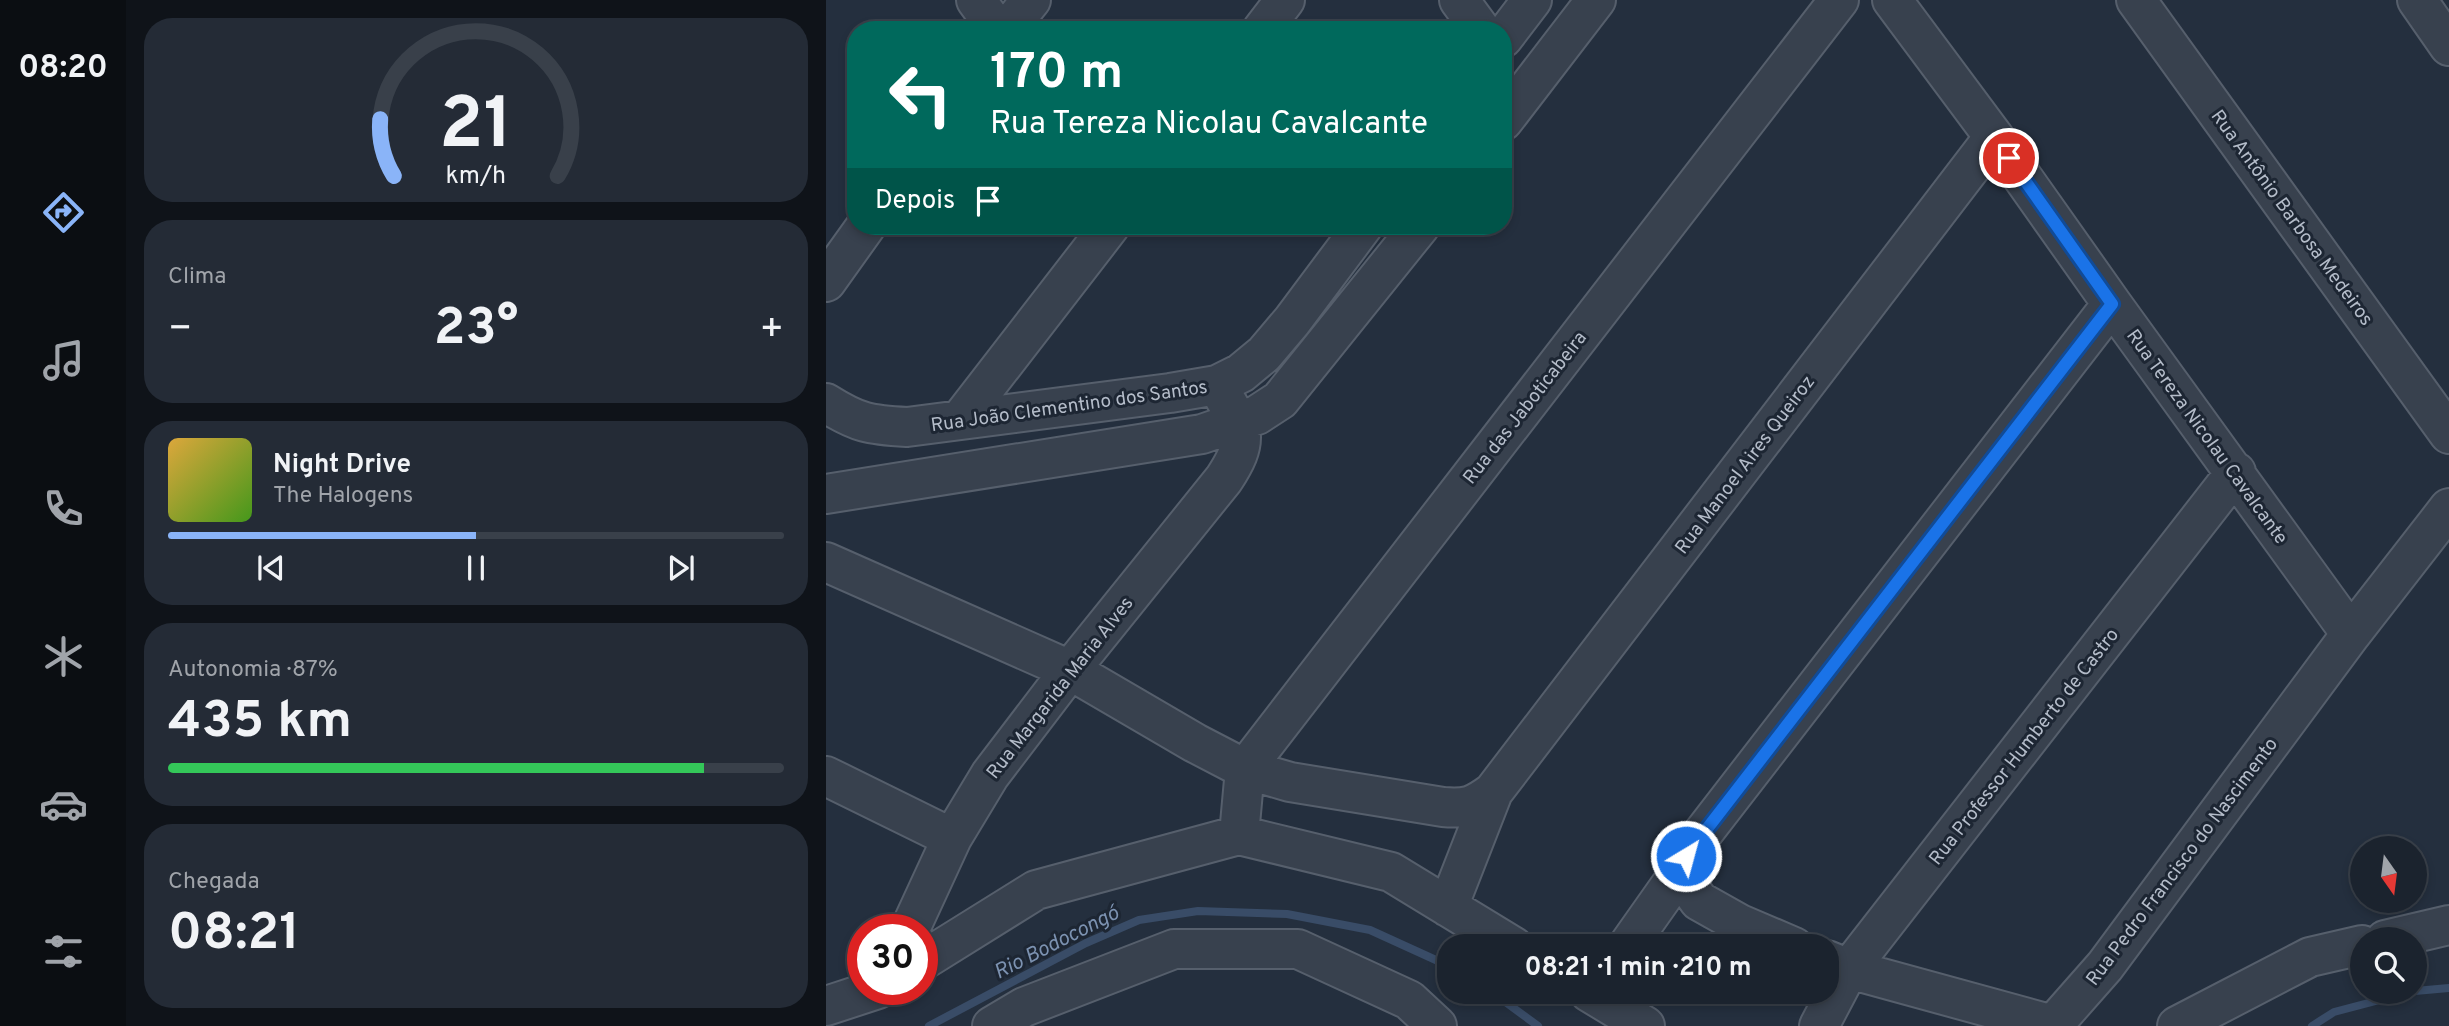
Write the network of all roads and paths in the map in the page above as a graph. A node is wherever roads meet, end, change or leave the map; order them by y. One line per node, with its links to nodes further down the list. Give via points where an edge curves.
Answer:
1 (975, 0): 11 (street)
2 (1031, 0): 12 (street)
3 (1285, 0): 13 (street)
4 (1459, 0): 14 (street)
5 (1532, 0): 15 (street)
6 (1596, 0): 17 (street)
7 (1839, 0): 36 (street, Rua das Jaboticabeira)
8 (1892, 0): 18 (street, Rua Tereza Nicolau Cavalcante)
9 (2136, 0): 29 (street, Rua Antônio Barbosa Medeiros)
10 (2417, 0): 16 (street)
11 (991, 21)
12 (1014, 21)
13 (1269, 21)
14 (1474, 21)
15 (1512, 26)
16 (2449, 46)
17 (1512, 109)
18 (1994, 137): 24 (street, Rua Tereza Nicolau Cavalcante); 38 (street, Rua Manoel Aires Queiroz)
19 (860, 235): 23 (street)
20 (1103, 235): 27 (street)
21 (1356, 235): 25 (street, Rua João Clementino dos Santos, via 1264,354)
22 (1413, 235): 28 (street, via 1280,400)
23 (826, 282)
24 (2112, 304): 30 (street, Rua Tereza Nicolau Cavalcante); 41 (street, via 1686,856)
25 (1217, 385): 27 (street, Rua João Clementino dos Santos); 28 (street)
26 (826, 403): 27 (street, Rua João Clementino dos Santos, via 873,425 906,427)
27 (960, 419)
28 (1238, 423): 31 (street, via 1131,447); 35 (street, Rua Margarida Maria Alves, via 1242,441 1224,480)
29 (2449, 434)
30 (2236, 472): 34 (street, Rua Tereza Nicolau Cavalcante); 51 (street, Rua Professor Humberto de Castro)
31 (826, 494)
32 (2449, 508): 34 (street, Rua Pedro Francisco do Nascimento)
33 (826, 562): 35 (street)
34 (2351, 634): 61 (street, Rua Pedro Francisco do Nascimento, via 2105,966)
35 (1070, 670): 36 (street); 40 (street, Rua Margarida Maria Alves, via 990,775)
36 (1245, 769): 38 (street, via 1290,782 1461,809); 39 (street)
37 (826, 776): 40 (street)
38 (1493, 792): 42 (street)
39 (1238, 835): 42 (street, via 1391,872); 50 (street, via 1036,890)
40 (952, 838): 43 (street, Rua Margarida Maria Alves)
41 (1690, 885): 47 (street); 48 (street, via 1740,924)
42 (1448, 907): 46 (street)
43 (916, 914)
44 (2449, 925): 45 (street)
45 (2427, 930)
46 (1493, 934)
47 (1641, 934)
48 (1763, 934)
49 (2350, 948): 62 (street, via 2310,957)
50 (938, 951)
51 (1839, 964)
52 (1839, 965): 61 (street, Rua Pedro Francisco do Nascimento)
53 (847, 999): 56 (street)
54 (1610, 1004): 59 (street)
55 (1826, 1004): 60 (street, Rua Professor Humberto de Castro)
56 (826, 1006)
57 (992, 1026): 58 (street, via 1024,1007 1174,949 1298,949 1409,1000)
58 (1437, 1026)
59 (1645, 1026)
60 (1819, 1026)
61 (2054, 1026)
62 (2177, 1026)

